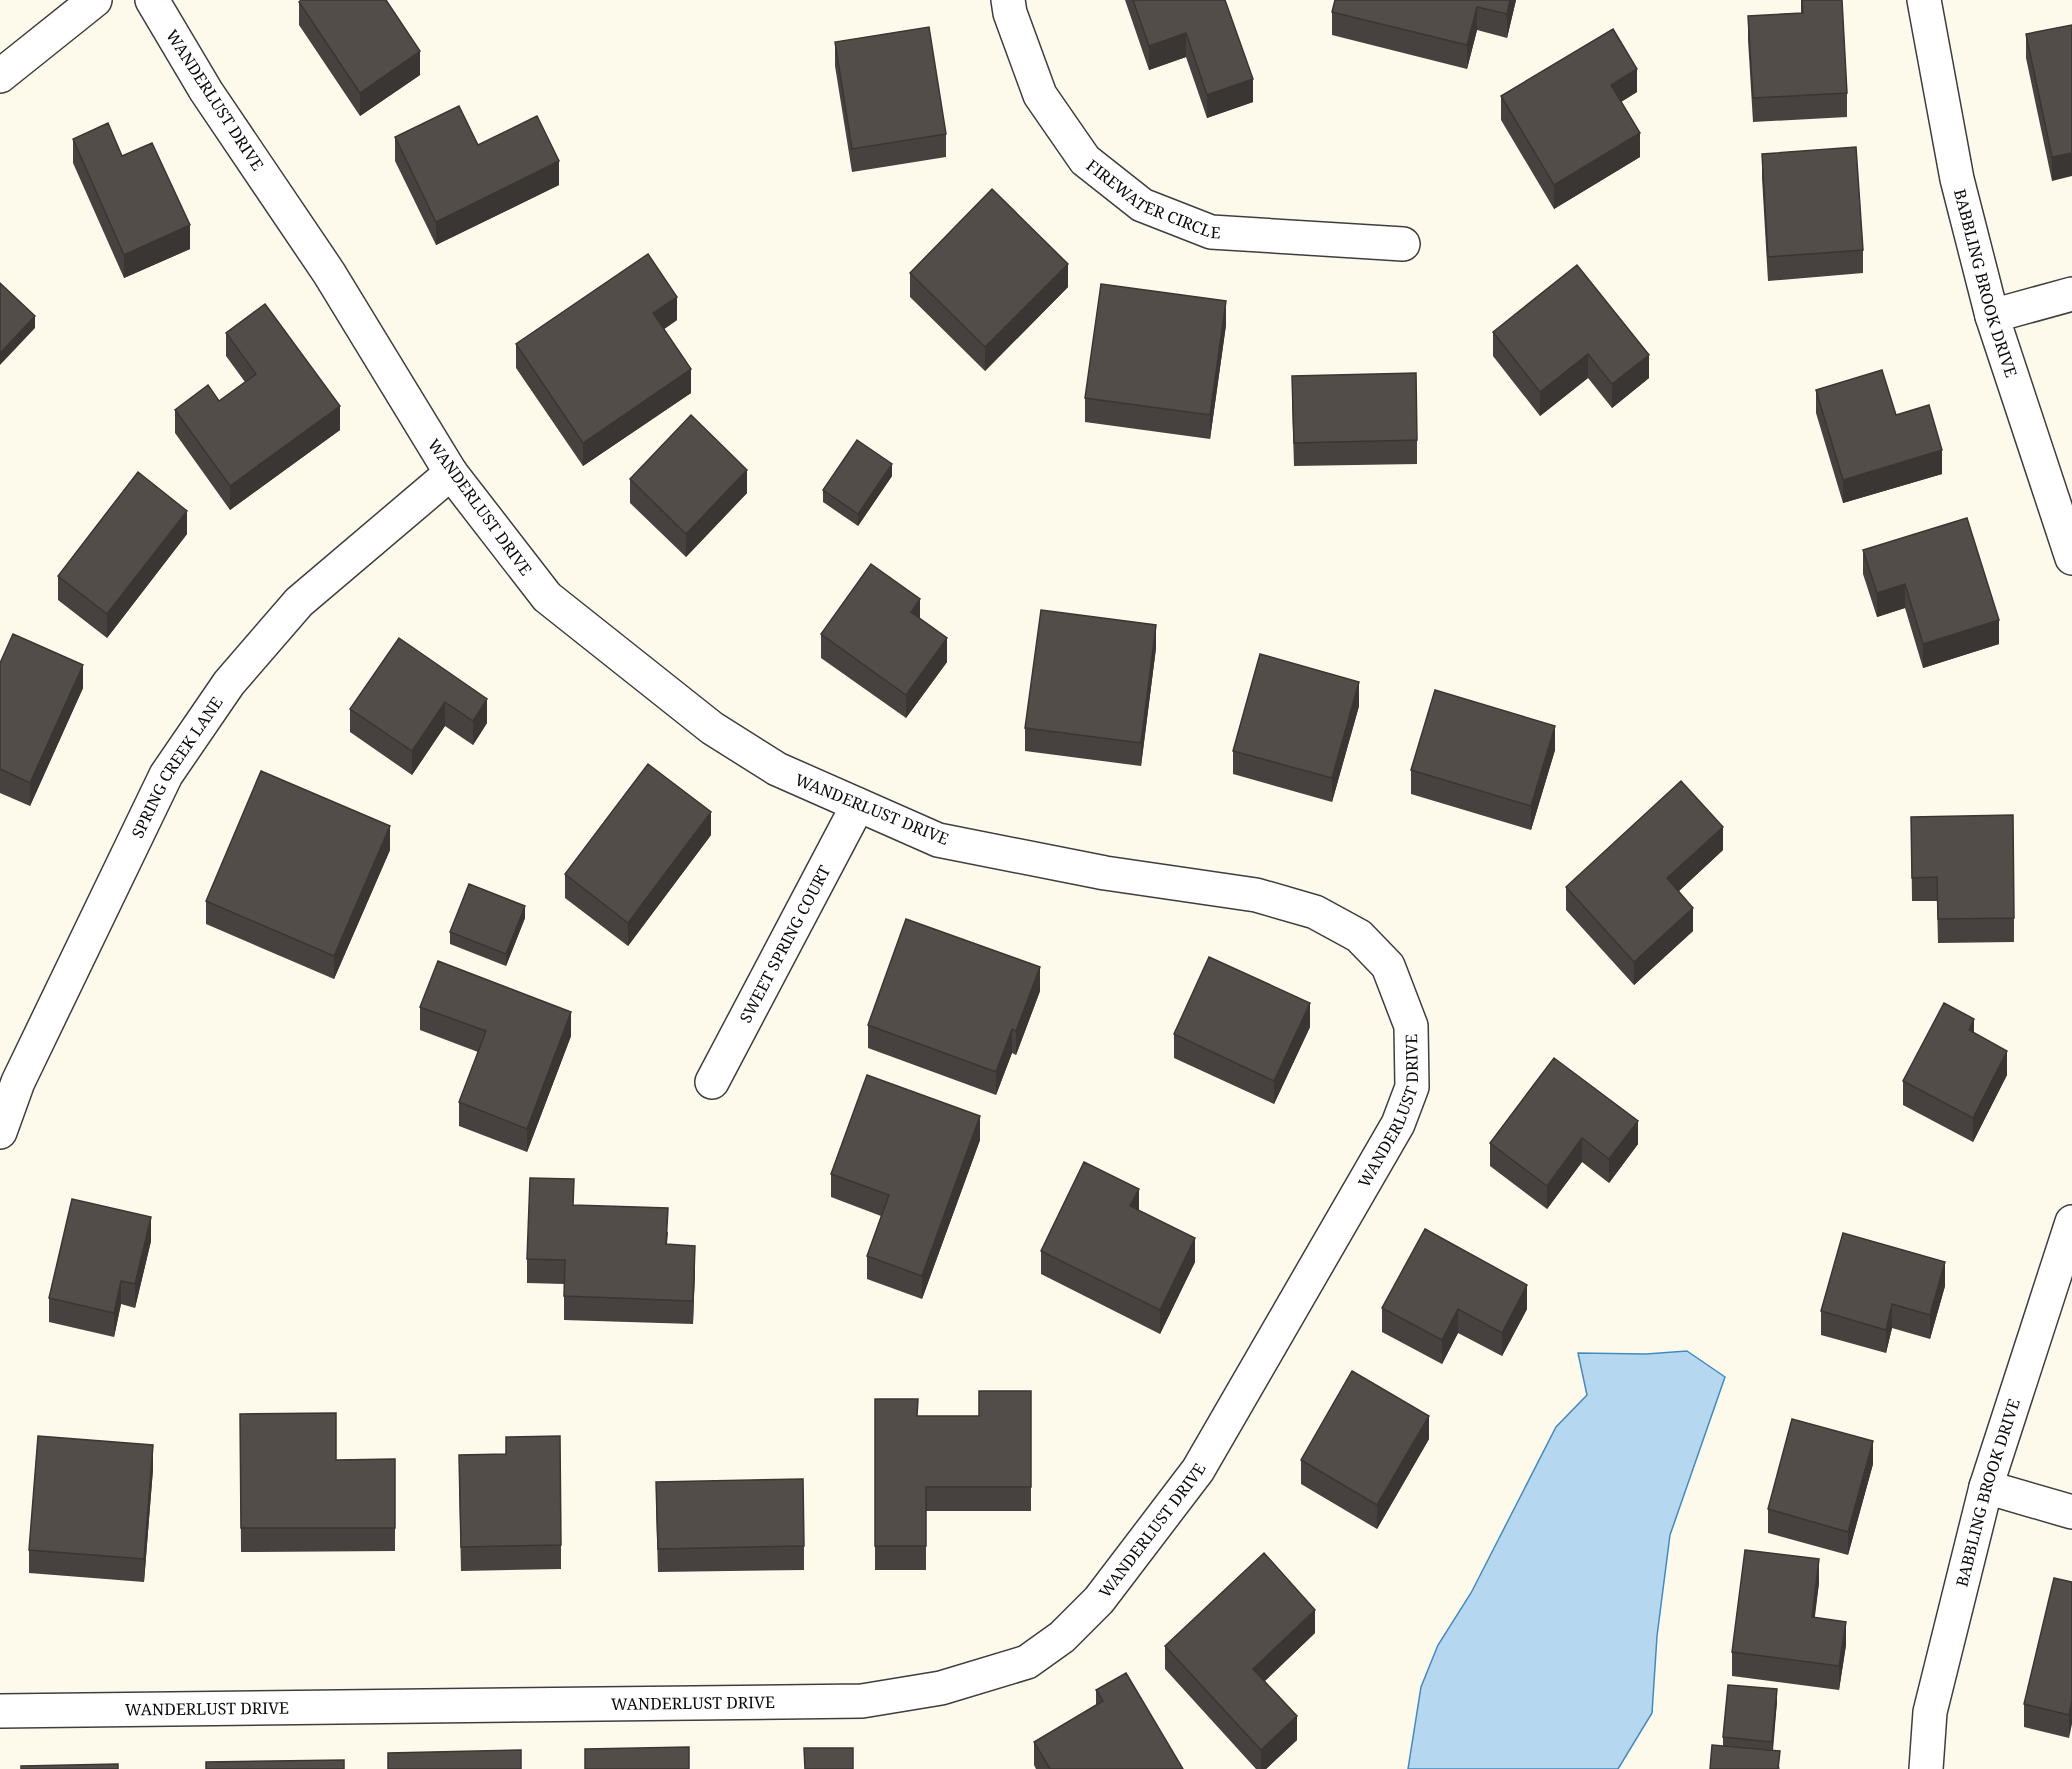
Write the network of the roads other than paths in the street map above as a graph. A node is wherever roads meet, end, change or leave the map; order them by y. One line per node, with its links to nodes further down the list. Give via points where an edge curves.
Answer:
1 (95, 0): 5 (street)
2 (152, 0): 9 (street, WANDERLUST DRIVE, via 206,92 329,273)
3 (1008, 0): 6 (street, FIREWATER CIRCLE, via 1040,95 1085,160 1142,205 1211,232)
4 (1924, 0): 8 (street, BABBLING BROOK DRIVE, via 1957,178)
5 (0, 76)
6 (1403, 244)
7 (2072, 294): 8 (street)
8 (1992, 316): 10 (street, BABBLING BROOK DRIVE)
9 (451, 473): 11 (street, WANDERLUST DRIVE, via 547,597 712,728 777,770); 13 (street, SPRING CREEK LANE, via 299,602 229,683 178,757 18,1083)
10 (2072, 558)
11 (858, 805): 12 (street, SWEET SPRING COURT); 17 (street, WANDERLUST DRIVE, via 938,840 1105,873 1256,895 1315,912 1359,936 1388,966 1411,1026 1412,1087 1398,1124 1198,1470 1099,1600 1062,1637 1027,1662 941,1688 862,1701)
12 (712, 1082)
13 (0, 1132)
14 (2072, 1221): 15 (street, BABBLING BROOK DRIVE)
15 (1986, 1487): 16 (street); 18 (street, BABBLING BROOK DRIVE, via 1930,1712)
16 (2072, 1512)
17 (0, 1711)
18 (1926, 1769)

